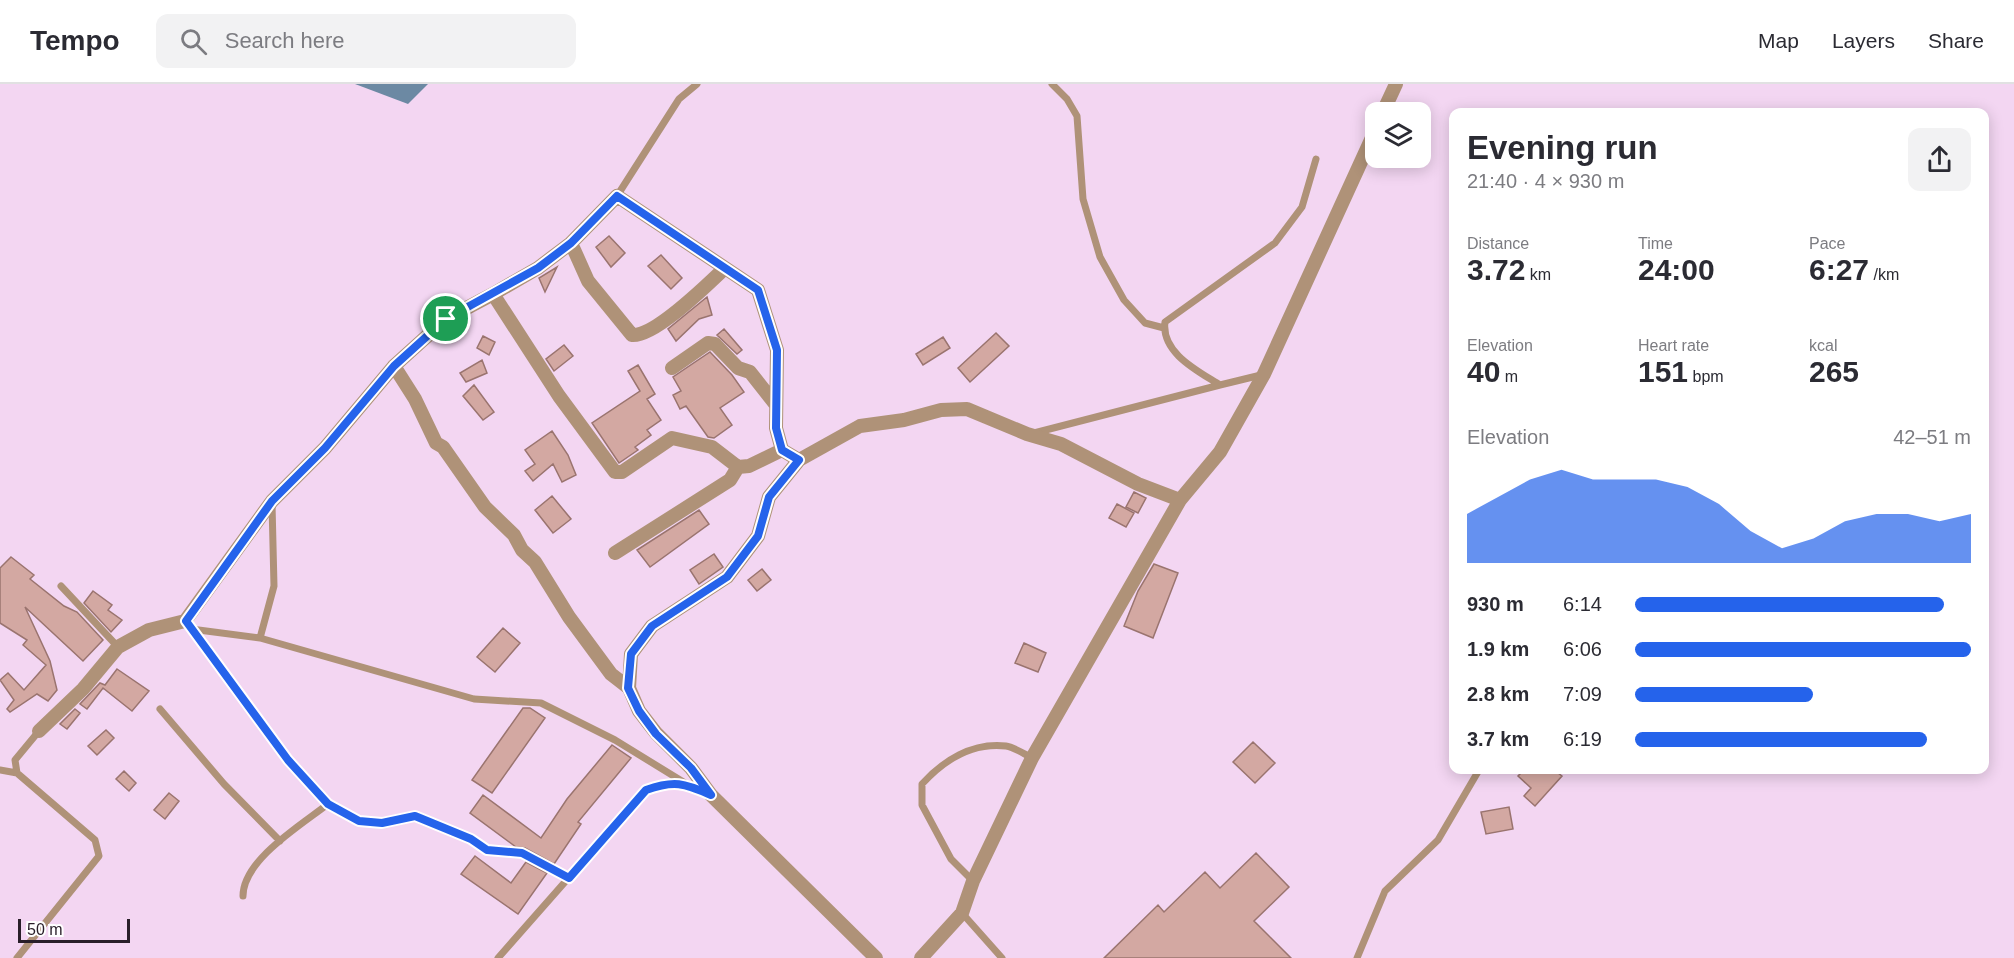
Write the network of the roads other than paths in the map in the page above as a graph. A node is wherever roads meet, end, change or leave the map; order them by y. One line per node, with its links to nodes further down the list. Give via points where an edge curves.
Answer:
1 (697, 84): 7 (lane, via 679,99)
2 (1052, 84): 11 (lane, via 1077,116 1083,200 1100,257 1124,300 1146,323)
3 (1396, 84): 4 (street)
4 (1388, 102)
5 (1365, 153): 14 (street)
6 (1316, 159): 11 (lane, via 1302,207 1275,243 1165,322)
7 (617, 196): 8 (street); 9 (street)
8 (571, 243): 9 (street, via 588,281 632,335 640,335 676,312); 10 (street)
9 (725, 267): 16 (street, via 758,290 777,350)
10 (493, 294): 12 (street, via 446,319); 20 (street, via 559,396 615,472 622,472 672,438 712,447)
11 (1164, 328): 15 (lane, via 1184,362)
12 (394, 366): 22 (street, via 325,448); 28 (street, via 436,443 443,447 485,507 514,534 611,674)
13 (672, 368): 16 (street, via 708,343 715,344 738,368 750,372)
14 (1264, 374): 15 (lane); 21 (street, via 1220,452)
15 (1220, 385): 17 (lane)
16 (776, 405): 18 (street, via 776,428)
17 (1027, 434): 19 (street, via 967,409 941,410 860,426); 21 (street, via 1061,444 1138,484)
18 (782, 450): 19 (street); 20 (street, via 749,466)
19 (799, 460): 28 (street, via 769,497 758,536 727,577 652,626 631,654)
20 (738, 467): 23 (street, via 730,480)
21 (1180, 500): 31 (street)
22 (272, 501): 25 (street); 26 (lane, via 274,586)
23 (615, 553)
24 (61, 586): 27 (lane)
25 (188, 625): 26 (lane); 27 (street, via 149,630); 37 (lane, via 288,760)
26 (260, 638): 35 (lane, via 474,699 541,703 615,740)
27 (118, 647): 30 (street, via 83,689)
28 (628, 688): 36 (street, via 656,734 691,768)
29 (160, 709): 38 (lane, via 224,784)
30 (39, 731): 33 (lane, via 15,760)
31 (1032, 758): 40 (street); 40 (lane, via 1007,746 971,748 938,766 922,784 922,805 951,858)
32 (0, 770): 33 (lane)
33 (17, 773): 43 (lane, via 95,840 99,856)
34 (1477, 774): 48 (lane, via 1438,840 1385,891)
35 (685, 783): 36 (lane); 39 (lane, via 646,790)
36 (711, 795): 45 (street)
37 (328, 804): 38 (lane); 39 (lane, via 359,821 382,823 415,816 471,839 487,850 522,853)
38 (280, 841): 41 (lane, via 262,856 243,889)
39 (569, 878): 44 (lane)
40 (973, 881): 42 (street)
41 (243, 896)
42 (962, 913): 46 (street); 47 (lane)
43 (17, 958)
44 (498, 958)
45 (876, 958)
46 (921, 958)
47 (1002, 958)
48 (1357, 958)

